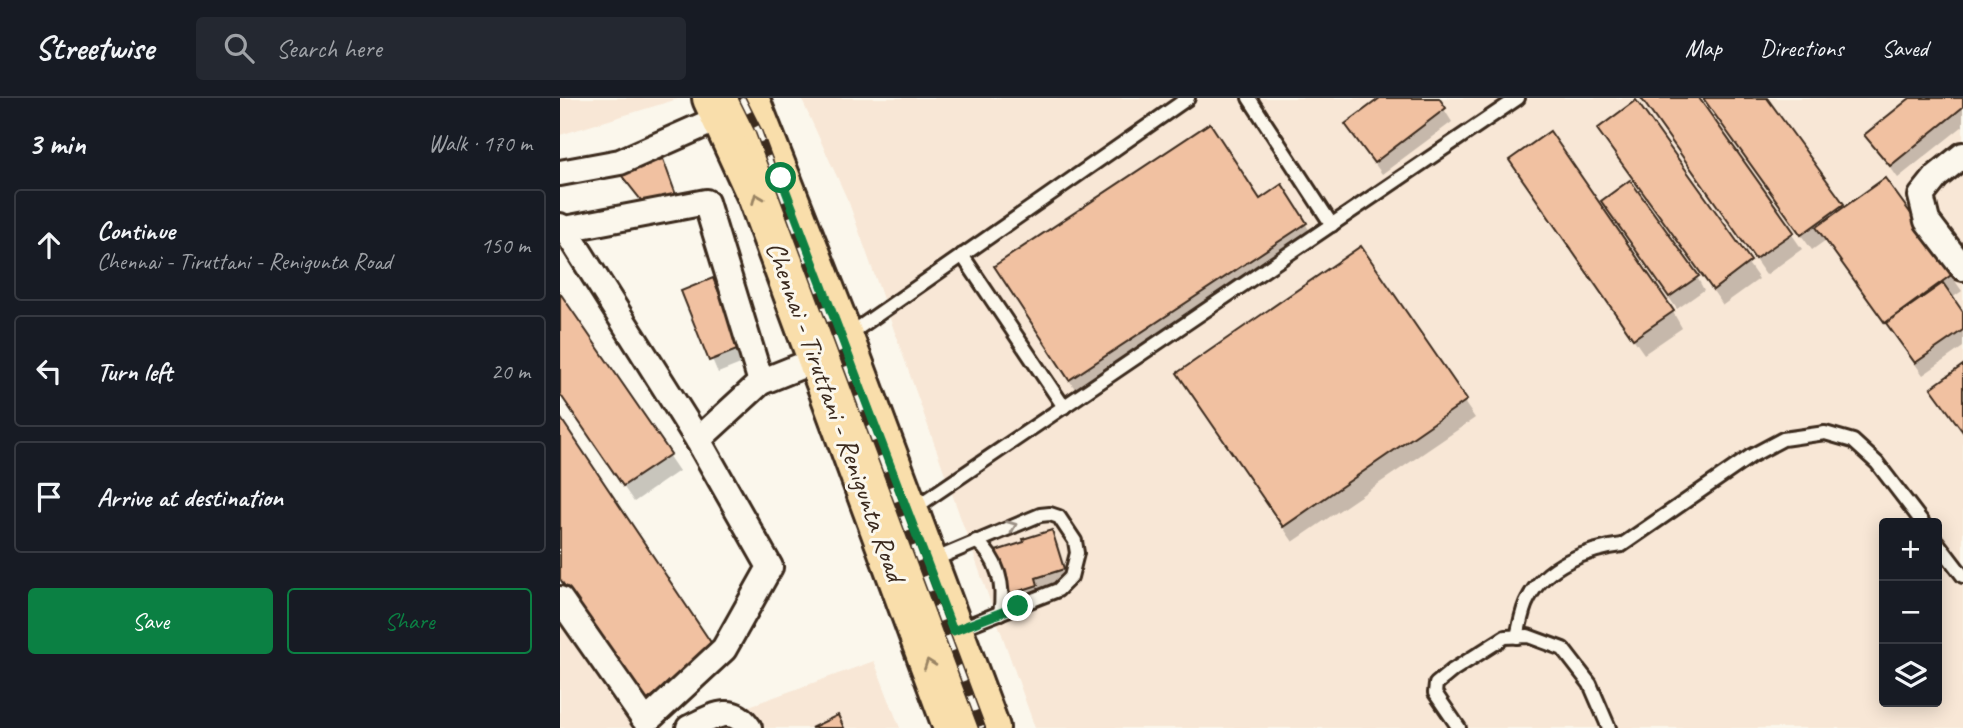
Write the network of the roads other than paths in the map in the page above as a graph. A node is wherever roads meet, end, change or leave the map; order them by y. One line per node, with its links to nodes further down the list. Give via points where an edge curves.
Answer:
1 (1188, 98): 9 (lane)
2 (1249, 98): 7 (lane)
3 (1518, 98): 7 (lane)
4 (734, 104): 6 (street, via 620,162); 11 (main road, Chennai - Tiruttani - Renigunta Road)
5 (1963, 155): 10 (street, via 1921,196 1927,221)
6 (560, 173)
7 (1332, 225): 13 (lane)
8 (563, 227): 12 (street, via 706,202); 14 (street)
9 (962, 255): 11 (lane); 13 (lane)
10 (1963, 268)
11 (831, 349): 12 (street); 15 (main road, Chennai - Tiruttani - Renigunta Road); 27 (main road, Chennai - Tiruttani - Renigunta Road, one-way to 11)
12 (761, 382): 14 (street)
13 (1064, 407): 15 (lane)
14 (698, 440): 21 (street, via 770,567 724,649 645,719)
15 (908, 513): 19 (main road, Chennai - Tiruttani - Renigunta Road)
16 (1919, 518): 24 (lane, via 1877,463 1853,441 1825,433 1783,439 1622,545 1599,548 1552,571 1528,599)
17 (976, 541): 19 (lane); 22 (lane, via 987,550 997,571 1004,593); 22 (lane, one-way to 22, via 1050,514 1059,517 1075,541 1071,577 1058,590)
18 (1942, 549): 20 (lane)
19 (927, 563): 23 (main road, Chennai - Tiruttani - Renigunta Road)
20 (1963, 576)
21 (560, 599)
22 (1000, 613): 23 (lane)
23 (953, 631): 28 (main road, Chennai - Tiruttani - Renigunta Road)
24 (1517, 637): 29 (lane, via 1504,637 1436,684 1435,693); 30 (lane, via 1528,636 1563,649 1590,684)
25 (689, 728): 26 (street, via 732,713)
26 (749, 728)
27 (953, 728)
28 (990, 728)
29 (1460, 728)
30 (1609, 728)

